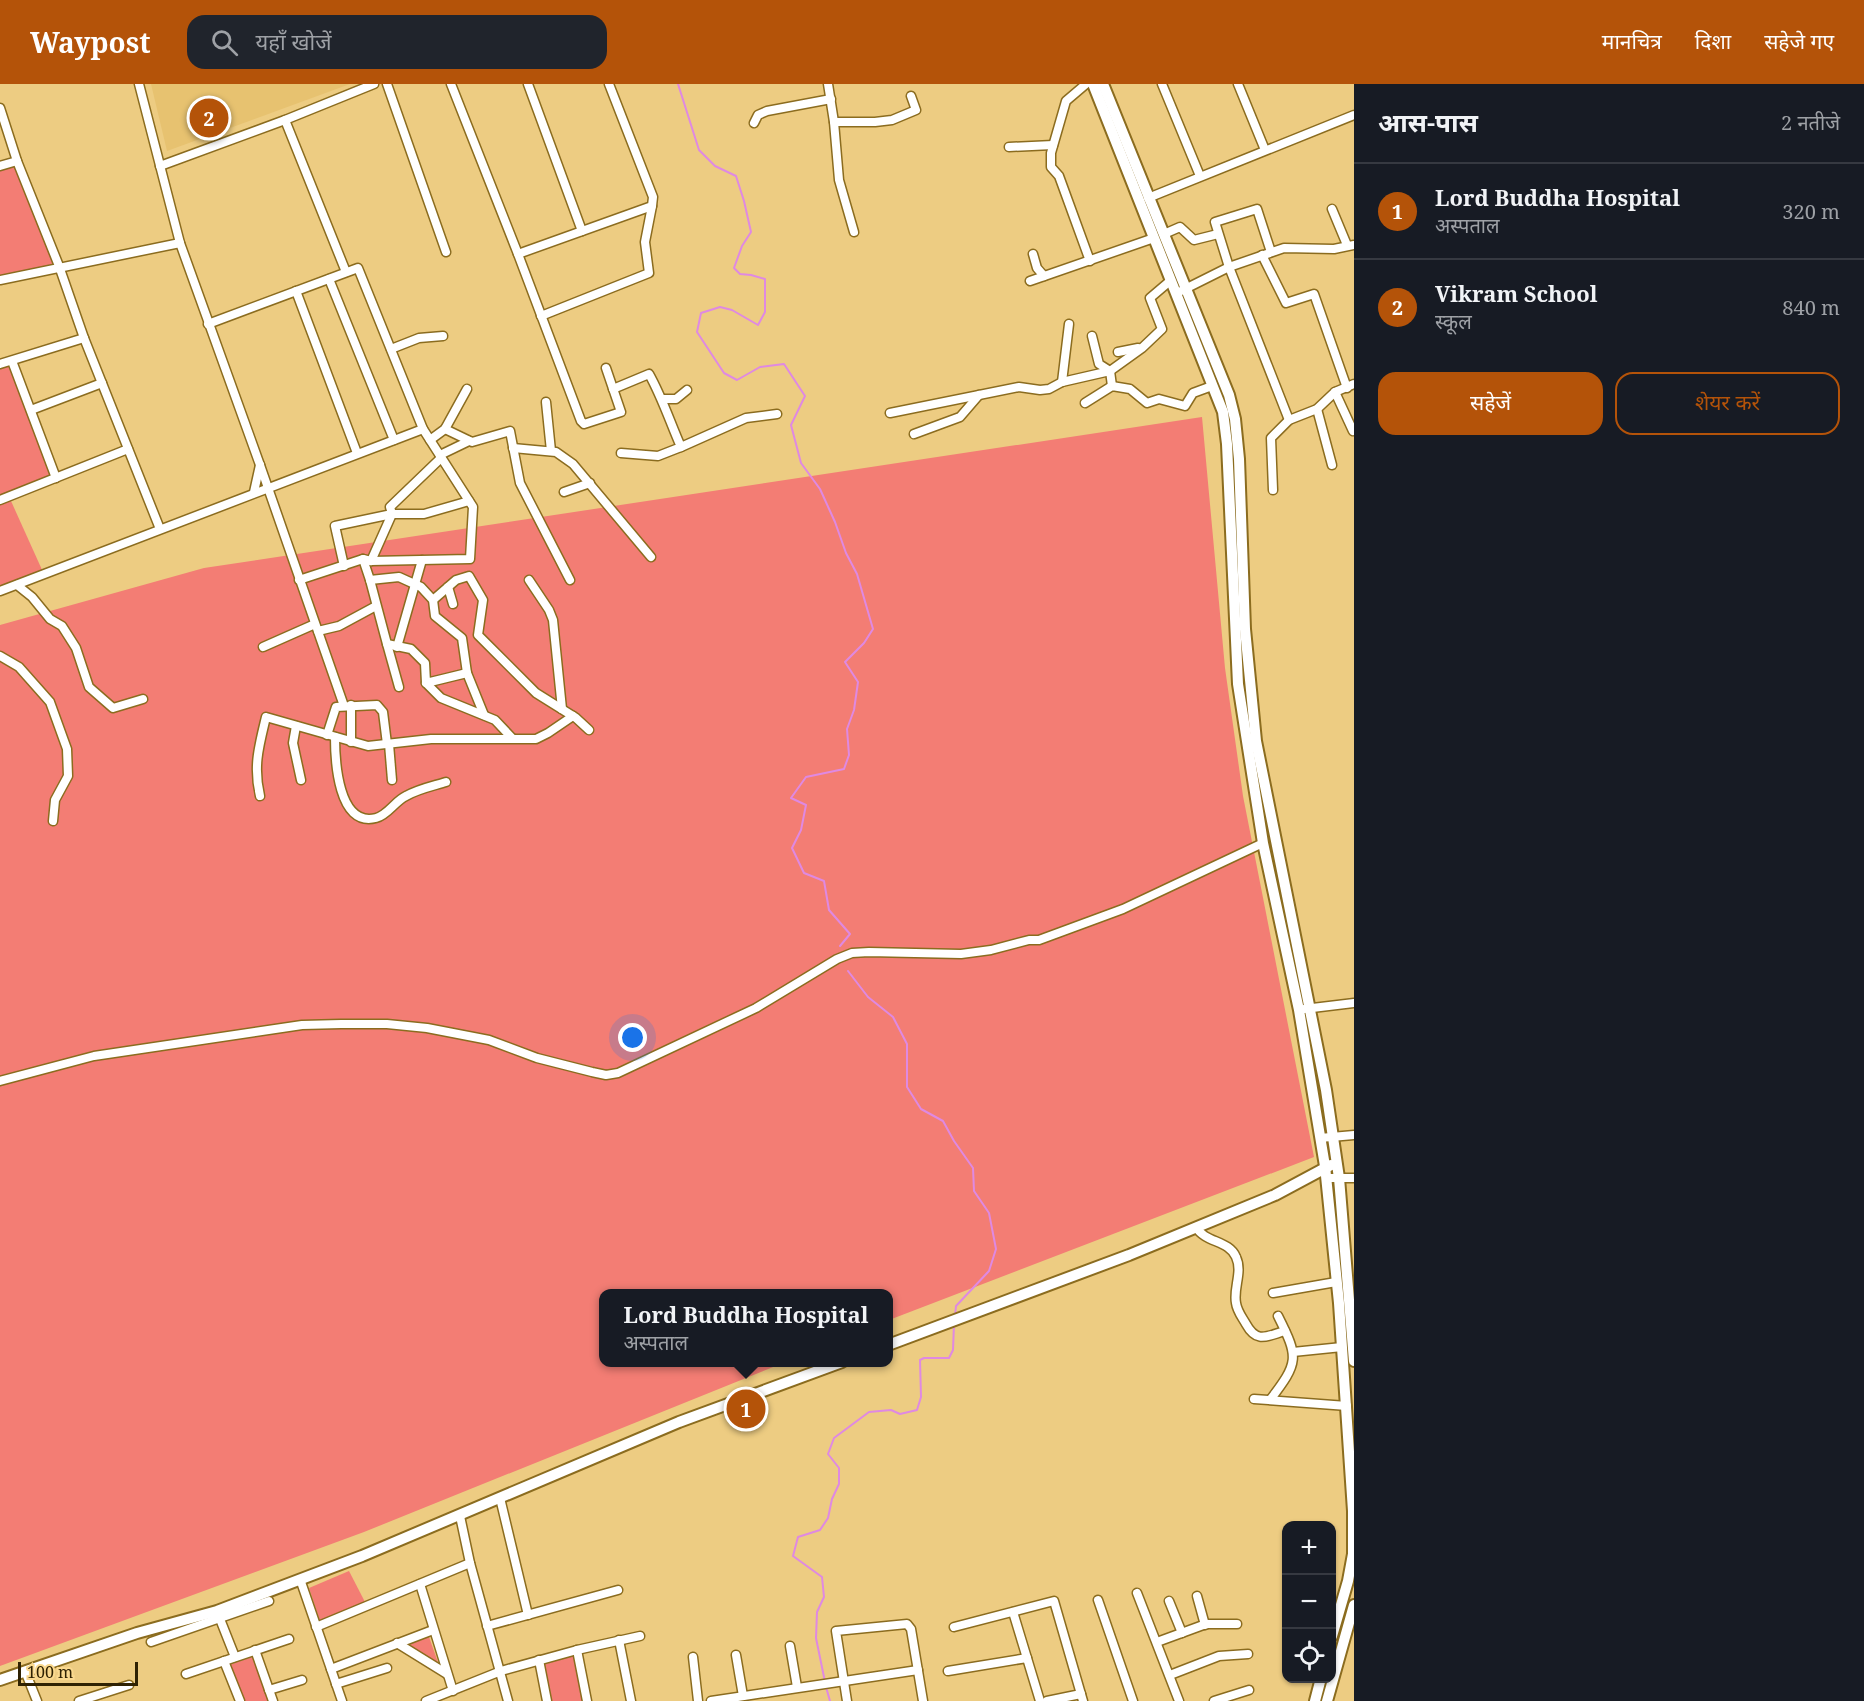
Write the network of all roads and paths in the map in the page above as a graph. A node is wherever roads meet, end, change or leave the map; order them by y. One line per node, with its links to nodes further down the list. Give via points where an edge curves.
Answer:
1 (139, 84): 25 (street)
2 (374, 84): 17 (street)
3 (387, 84): 36 (street)
4 (451, 84): 37 (street)
5 (528, 84): 30 (street)
6 (609, 84): 28 (street, via 653,197)
7 (828, 84): 14 (street)
8 (1086, 84): 20 (street, via 1066,101)
9 (1093, 84): 33 (street)
10 (1103, 84): 27 (street)
11 (1162, 84): 26 (street)
12 (1238, 84): 22 (street)
13 (911, 96): 18 (street, via 916,110 892,120)
14 (831, 99): 18 (street); 19 (street, via 767,111 758,115)
15 (0, 108): 23 (street)
16 (1354, 115): 22 (street)
17 (285, 120): 25 (street); 43 (street)
18 (834, 122): 31 (street, via 839,180)
19 (754, 123)
20 (1053, 145): 21 (street); 40 (street, via 1051,167 1059,176)
21 (1009, 147)
22 (1265, 150): 26 (street)
23 (17, 160): 24 (street); 41 (street)
24 (0, 166)
25 (160, 166): 34 (street)
26 (1200, 176): 27 (street)
27 (1148, 198): 33 (street)
28 (652, 206): 30 (street); 51 (street, via 645,242 649,273)
29 (1332, 209): 35 (street)
30 (582, 231): 37 (street)
31 (854, 232)
32 (1218, 234): 33 (street, via 1194,240 1180,227); 39 (street, via 1215,222 1257,209); 42 (street)
33 (1159, 236): 40 (street); 48 (street); 50 (street)
34 (180, 243): 41 (street); 52 (street)
35 (1350, 245): 39 (street, via 1334,249 1284,248)
36 (446, 252)
37 (518, 254): 51 (street)
38 (1033, 254): 44 (street)
39 (1266, 254): 42 (street); 68 (street, via 1286,303 1314,294)
40 (1090, 261): 44 (street)
41 (59, 266): 46 (street); 56 (street)
42 (1229, 267): 50 (street); 81 (street)
43 (346, 272): 45 (street); 58 (street, via 358,268)
44 (1044, 276): 47 (street)
45 (329, 279): 49 (street); 86 (street)
46 (0, 280)
47 (1030, 281)
48 (1170, 281): 50 (street); 57 (street, via 1150,298 1162,329)
49 (296, 291): 52 (street); 93 (street)
50 (1180, 291): 67 (street); 151 (street, via 1229,395 1235,419 1245,628 1256,741)
51 (541, 316): 70 (street, via 580,421 584,424 621,412)
52 (208, 324): 96 (street)
53 (1069, 324): 64 (street)
54 (443, 336): 58 (street, via 419,338)
55 (1092, 336): 63 (street, via 1099,363)
56 (84, 338): 60 (street); 65 (street)
57 (1142, 348): 59 (street); 63 (street)
58 (391, 349): 82 (street)
59 (1119, 352)
60 (12, 361): 61 (street); 78 (street)
61 (0, 364)
62 (606, 368): 70 (street)
63 (1110, 371): 64 (street); 66 (street)
64 (1062, 382): 73 (street, via 1049,389 1019,387)
65 (102, 383): 78 (street); 90 (street)
66 (1112, 386): 67 (street, via 1130,389 1147,403 1159,399 1185,406 1193,393); 76 (street)
67 (1212, 386): 149 (street, via 1222,412 1227,444 1238,684)
68 (1350, 386): 72 (street)
69 (467, 389): 83 (street)
70 (613, 389): 74 (street, via 649,374)
71 (687, 390): 74 (street, via 676,399)
72 (1335, 392): 77 (street); 84 (street)
73 (979, 395): 79 (street); 85 (street, via 960,417)
74 (663, 399): 89 (street)
75 (546, 402): 92 (street)
76 (1085, 402)
77 (1317, 409): 81 (street); 97 (street)
78 (31, 410): 98 (street)
79 (890, 413)
80 (777, 414): 89 (street, via 746,418)
81 (1289, 420): 101 (street, via 1271,438)
82 (423, 429): 86 (street); 87 (street)
83 (445, 429): 87 (street); 88 (street)
84 (1353, 431)
85 (914, 434)
86 (394, 440): 93 (street)
87 (430, 440): 95 (street)
88 (469, 441): 91 (street, via 508,430); 95 (street)
89 (681, 447): 94 (street, via 658,456)
90 (128, 448): 98 (street); 107 (street)
91 (513, 448): 92 (street); 117 (street, via 520,483)
92 (551, 451): 99 (street, via 573,464)
93 (357, 453): 100 (street)
94 (621, 453)
95 (441, 457): 105 (street); 106 (street, via 390,507)
96 (260, 465): 100 (street); 102 (street)
97 (1332, 465)
98 (56, 478): 104 (street)
99 (590, 483): 103 (street); 108 (street)
100 (268, 487): 102 (street); 114 (street)
101 (1273, 490)
102 (254, 492): 107 (street)
103 (564, 492)
104 (0, 500)
105 (469, 501): 106 (street, via 424,514); 109 (street, via 473,507)
106 (392, 514): 110 (street); 112 (street, via 335,526)
107 (160, 529): 118 (street)
108 (651, 557)
109 (470, 559): 111 (street); 113 (street)
110 (367, 560): 111 (street); 112 (street); 115 (street)
111 (422, 560): 119 (street)
112 (344, 566): 114 (street)
113 (469, 576): 120 (street); 135 (street, via 483,600 478,635 536,693)
114 (299, 580): 125 (street)
115 (370, 580): 119 (street, via 399,577); 124 (street)
116 (529, 580): 135 (street, via 553,620)
117 (570, 580)
118 (17, 585): 121 (street); 133 (street, via 62,626 76,648 89,687 113,708)
119 (414, 585): 122 (street); 128 (street)
120 (448, 587): 122 (street); 123 (street)
121 (0, 591)
122 (433, 600): 130 (street, via 435,616 462,638)
123 (453, 604)
124 (376, 606): 125 (street, via 339,626); 126 (street)
125 (316, 628): 127 (street); 134 (street)
126 (387, 644): 128 (street); 132 (street)
127 (263, 647)
128 (397, 648): 131 (street, via 411,649 425,663)
129 (0, 656): 148 (street, via 19,667 50,702 67,749 68,776 55,800)
130 (467, 673): 131 (street); 136 (street)
131 (426, 683): 136 (street, via 441,698)
132 (399, 687)
133 (143, 699)
134 (347, 706): 140 (street, via 335,707); 142 (street); 143 (street, via 380,706)
135 (562, 709): 137 (street)
136 (484, 715): 141 (street, via 497,721)
137 (573, 716): 139 (street); 141 (street, via 536,739)
138 (296, 726): 140 (street); 144 (street, via 293,739); 147 (street, via 266,717 256,765)
139 (589, 730)
140 (331, 736): 142 (street); 146 (street, via 343,795 350,809 361,818 375,819 406,795)
141 (512, 738): 143 (street)
142 (351, 742): 143 (street, via 368,746)
143 (388, 744): 145 (street)
144 (301, 780)
145 (392, 780)
146 (446, 782)
147 (260, 796)
148 (53, 821)
149 (1263, 843): 151 (street); 152 (street, via 1123,909 1039,940 961,954 852,953 756,1008 625,1070 606,1075 537,1058 489,1040 387,1024 302,1025 94,1056)
150 (1354, 1003): 151 (street)
151 (1304, 1009): 154 (street); 155 (street)
152 (0, 1081)
153 (1354, 1136): 154 (street)
154 (1333, 1137): 155 (street); 156 (street)
155 (1320, 1138): 157 (street)
156 (1337, 1163): 157 (street); 158 (street)
157 (1326, 1172): 158 (street); 160 (street); 162 (street)
158 (1339, 1178): 159 (street); 161 (street)
159 (1354, 1178)
160 (1196, 1227): 165 (street, via 1237,1258 1236,1302 1254,1335 1259,1338); 166 (street)
161 (1349, 1232): 169 (street)
162 (1336, 1282): 163 (street); 167 (street)
163 (1274, 1293)
164 (1278, 1316): 165 (street)
165 (1285, 1330): 168 (street)
166 (893, 1343)
167 (1342, 1347): 168 (street); 173 (street)
168 (1293, 1352): 172 (street, via 1290,1372)
169 (1354, 1361)
170 (828, 1367): 175 (street, via 710,1410)
171 (1254, 1399): 172 (street)
172 (1270, 1400): 173 (street)
173 (1347, 1406): 174 (street)
174 (1351, 1447): 176 (street)
175 (500, 1498): 177 (street); 190 (street)
176 (1353, 1511): 191 (street, via 1353,1554)
177 (460, 1515): 178 (street); 179 (street)
178 (470, 1563): 180 (street); 195 (street)
179 (300, 1579): 189 (street); 197 (street)
180 (420, 1584): 197 (street); 198 (street)
181 (618, 1590): 190 (street)
182 (1137, 1593): 204 (street)
183 (1197, 1596): 194 (street)
184 (1098, 1600): 253 (street)
185 (269, 1601): 189 (street)
186 (1169, 1601): 199 (street)
187 (1354, 1605): 192 (street)
188 (1013, 1612): 196 (street); 213 (street); 236 (street, via 1054,1601)
189 (219, 1615): 203 (street); 211 (street); 219 (street, via 131,1635)
190 (528, 1615): 195 (street)
191 (1336, 1620)
192 (1351, 1623): 257 (street)
193 (1237, 1624): 194 (street)
194 (1205, 1625): 199 (street)
195 (487, 1626): 220 (street)
196 (954, 1626)
197 (316, 1627): 217 (street)
198 (433, 1630): 205 (street); 223 (street)
199 (1182, 1633): 204 (street)
200 (640, 1636): 202 (street)
201 (289, 1639): 207 (street)
202 (619, 1640): 208 (street); 246 (street)
203 (151, 1642)
204 (1157, 1642): 224 (street)
205 (397, 1643): 217 (street); 223 (street)
206 (790, 1646): 231 (street)
207 (255, 1650): 211 (street); 232 (street)
208 (577, 1650): 215 (street); 245 (street)
209 (736, 1654): 235 (street)
210 (1248, 1654): 224 (street, via 1219,1656)
211 (235, 1657): 214 (street)
212 (693, 1658): 247 (street)
213 (1027, 1658): 221 (street); 251 (street)
214 (224, 1660): 222 (street); 239 (street)
215 (539, 1660): 220 (street); 244 (street)
216 (387, 1668): 229 (street)
217 (331, 1670): 229 (street)
218 (918, 1670): 227 (street); 227 (street, via 907,1624 836,1631); 250 (street)
219 (25, 1671): 225 (street); 237 (street)
220 (501, 1671): 234 (street); 243 (street)
221 (948, 1671)
222 (186, 1674)
223 (447, 1674): 234 (street)
224 (1170, 1675): 254 (street)
225 (0, 1680)
226 (302, 1680): 232 (street)
227 (839, 1682): 231 (street); 249 (street)
228 (1320, 1683): 256 (street)
229 (336, 1684): 241 (street)
230 (129, 1685): 238 (street)
231 (797, 1688): 235 (street)
232 (269, 1690): 240 (street)
233 (1249, 1690): 255 (street)
234 (453, 1691): 242 (street)
235 (743, 1696): 248 (street)
236 (1082, 1698): 252 (street)
237 (37, 1701)
238 (78, 1701)
239 (240, 1701)
240 (273, 1701)
241 (342, 1701)
242 (426, 1701)
243 (508, 1701)
244 (548, 1701)
245 (587, 1701)
246 (631, 1701)
247 (698, 1701)
248 (711, 1701)
249 (847, 1701)
250 (922, 1701)
251 (1040, 1701)
252 (1047, 1701)
253 (1133, 1701)
254 (1179, 1701)
255 (1214, 1701)
256 (1315, 1701)
257 (1327, 1701)

